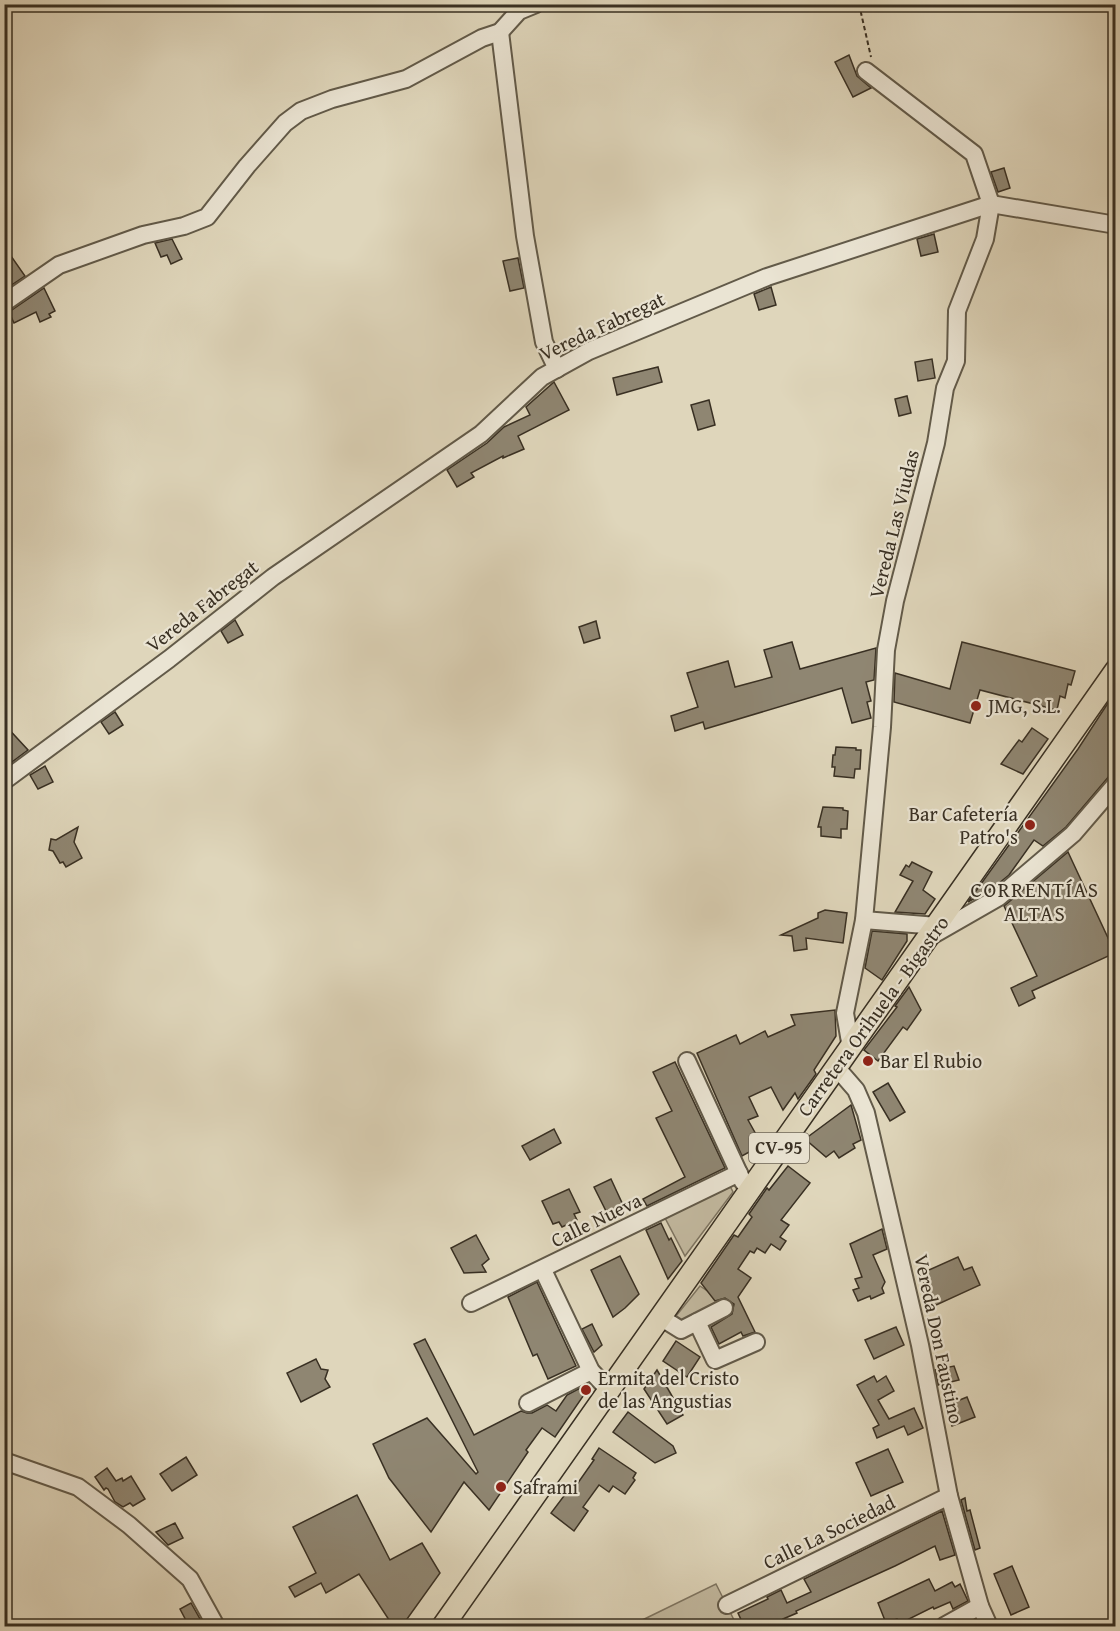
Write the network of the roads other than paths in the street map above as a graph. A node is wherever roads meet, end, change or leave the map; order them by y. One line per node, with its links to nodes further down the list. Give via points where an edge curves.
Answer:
1 (537, 4): 2 (street, via 519,11)
2 (500, 32): 6 (street, via 406,79 301,111 285,123 207,217 59,265); 7 (street, via 525,236 544,342)
3 (870, 75): 4 (street, Vereda Las Viudas, via 974,154)
4 (991, 204): 5 (street, Vereda Fabregat); 7 (street, Vereda Fabregat, via 767,277 589,351); 11 (street, Vereda Las Viudas, via 985,239 957,311 956,361 945,388 936,444 888,640)
5 (1116, 225)
6 (4, 303)
7 (557, 369): 9 (street, Vereda Fabregat, via 542,377 481,434 273,577)
8 (1116, 670): 12 (main road, Carretera Orihuela - Bigastro / CV-95)
9 (4, 781)
10 (1116, 784): 12 (street, via 1073,834 999,897)
11 (864, 920): 12 (street); 13 (street, Vereda Las Viudas, via 845,1013)
12 (933, 931): 13 (main road, Carretera Orihuela - Bigastro / CV-95)
13 (851, 1048): 15 (main road, Carretera Orihuela - Bigastro / CV-95)
14 (687, 1061): 16 (street)
15 (836, 1067): 17 (main road, Carretera Orihuela - Bigastro / CV-95); 28 (street, Vereda Don Faustino, via 856,1090 866,1113 918,1334)
16 (738, 1173): 17 (street); 18 (street, Calle Nueva)
17 (748, 1192): 21 (main road, Carretera Orihuela - Bigastro / CV-95)
18 (543, 1269): 19 (street, Calle Nueva); 24 (street)
19 (471, 1303)
20 (724, 1308): 22 (street)
21 (660, 1317): 22 (street, via 681,1330); 25 (main road, Carretera Orihuela - Bigastro / CV-95)
22 (697, 1322): 23 (street, via 714,1360)
23 (756, 1342)
24 (591, 1371): 25 (street); 26 (street)
25 (609, 1390): 32 (main road, Carretera Orihuela - Bigastro / CV-95)
26 (528, 1403)
27 (4, 1461): 31 (street, via 78,1487 129,1526 190,1579)
28 (949, 1496): 29 (street, Calle La Sociedad); 30 (street, Vereda Don Faustino)
29 (727, 1605)
30 (980, 1605): 33 (street); 34 (street, Vereda Don Faustino)
31 (216, 1626)
32 (443, 1626)
33 (944, 1626)
34 (989, 1626)

